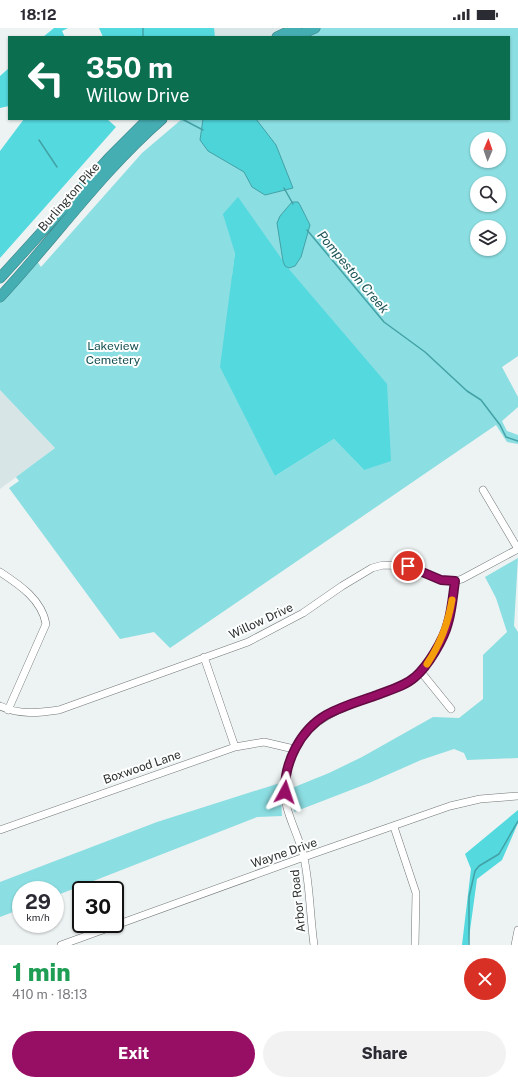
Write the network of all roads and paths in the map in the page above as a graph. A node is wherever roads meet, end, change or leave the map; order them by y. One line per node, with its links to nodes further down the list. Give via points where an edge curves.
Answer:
1 (296, 28): 3 (highway)
2 (314, 28): 4 (highway)
3 (282, 33)
4 (297, 36)
5 (147, 120): 7 (highway, Burlington Pike)
6 (161, 120): 8 (highway, Burlington Pike, via 141,137 98,183)
7 (0, 278)
8 (0, 297)
9 (483, 490): 10 (street)
10 (518, 549): 12 (street)
11 (0, 572): 17 (street, via 37,601 46,624)
12 (455, 581): 13 (street, Willow Drive, via 441,580 408,566 383,565 372,568 303,613 248,642); 14 (street, Arbor Road, via 449,622)
13 (204, 657): 17 (street, Willow Drive, via 59,710 31,713); 18 (street)
14 (421, 672): 16 (street); 19 (street, Arbor Road, via 402,686 339,708 325,716 307,732)
15 (0, 706): 17 (street, Willow Drive)
16 (451, 709)
17 (8, 710)
18 (235, 747): 19 (street, Boxwood Lane, via 264,742); 22 (street, Boxwood Lane)
19 (294, 749): 23 (street, Arbor Road, via 285,792)
20 (518, 796): 21 (street, Wayne Drive, via 480,799)
21 (394, 827): 23 (street, Wayne Drive); 27 (street, via 416,893)
22 (0, 830)
23 (304, 857): 25 (street, Wayne Drive); 26 (street, Arbor Road)
24 (518, 930): 28 (street)
25 (61, 945)
26 (314, 945)
27 (415, 945)
28 (515, 945)

